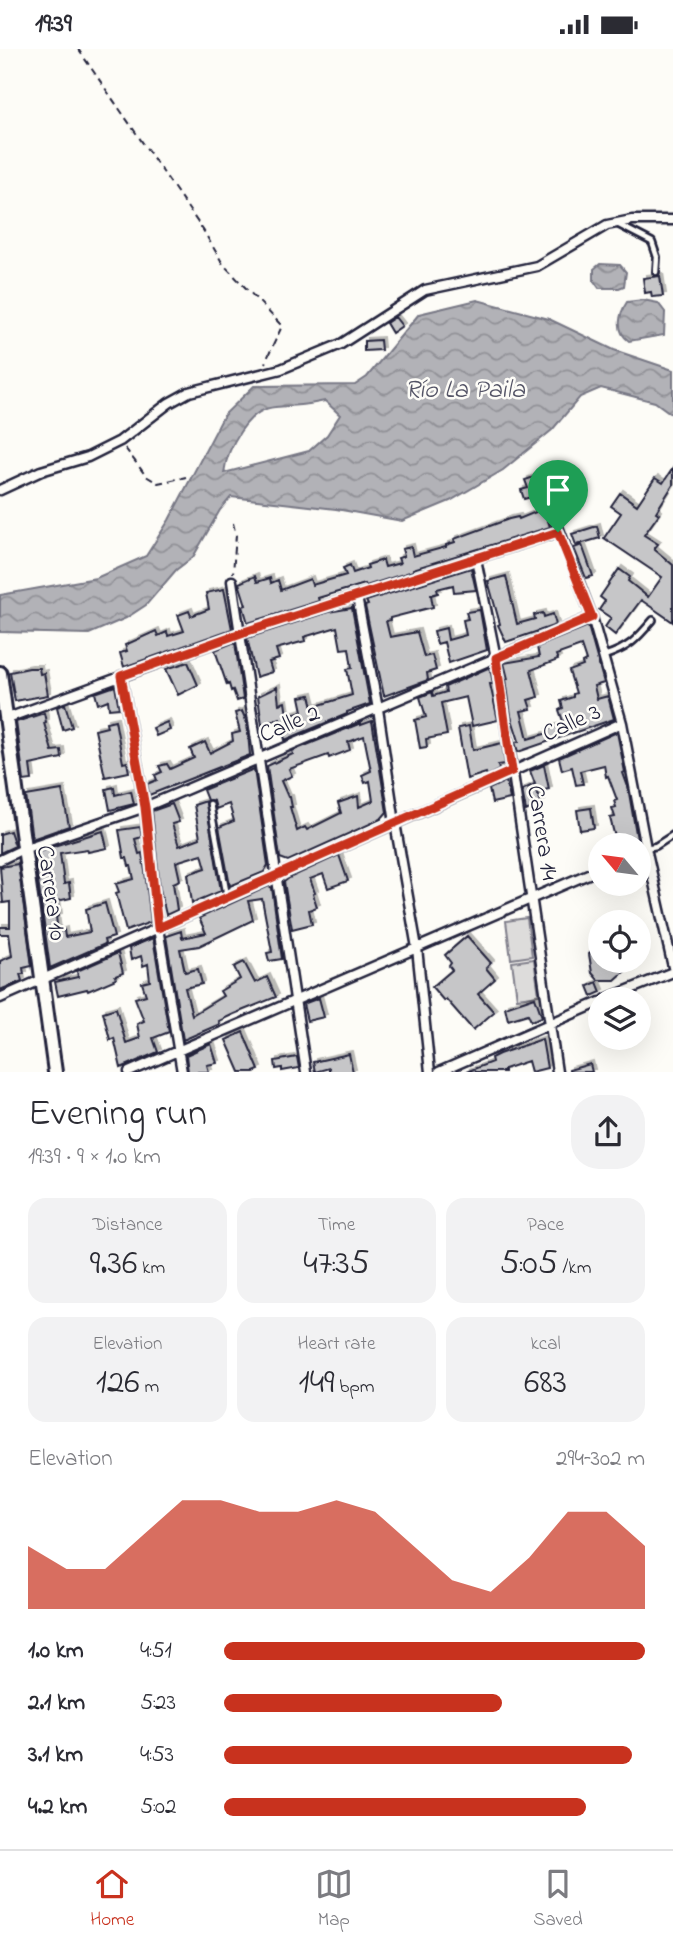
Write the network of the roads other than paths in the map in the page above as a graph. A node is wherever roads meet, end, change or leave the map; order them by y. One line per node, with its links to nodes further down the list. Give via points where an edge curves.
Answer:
1 (673, 220): 2 (street)
2 (615, 223): 3 (lane, via 652,242); 5 (street, via 537,266 425,290 341,344 281,369 189,392 120,441)
3 (656, 272)
4 (542, 484): 6 (street)
5 (0, 490)
6 (558, 532): 7 (street); 10 (street)
7 (476, 559): 9 (street); 14 (street, Carrera 14)
8 (232, 580): 12 (street)
9 (357, 597): 12 (street); 17 (street)
10 (592, 617): 13 (street); 14 (street, Calle 2)
11 (653, 620): 13 (lane, via 637,640)
12 (241, 633): 15 (street); 20 (street)
13 (603, 657): 19 (street)
14 (496, 658): 17 (street, Calle 2); 21 (street, Carrera 14)
15 (121, 676): 18 (street); 23 (street)
16 (1, 678): 18 (main road, Carrera 10)
17 (378, 709): 20 (street, Calle 2); 24 (street)
18 (5, 719): 28 (main road, Carrera 10)
19 (622, 723): 21 (street, Calle 3); 25 (street)
20 (260, 759): 23 (street, Calle 2); 31 (street)
21 (512, 771): 24 (street, Calle 3); 34 (street, Carrera 14)
22 (210, 804): 33 (lane)
23 (145, 807): 28 (street, Calle 2); 35 (street)
24 (395, 823): 31 (street, Calle 3); 36 (street)
25 (640, 833)
26 (673, 835): 27 (lane)
27 (651, 848)
28 (23, 849): 29 (street, Calle 2); 38 (main road, Carrera 10)
29 (0, 860)
30 (588, 874): 34 (street)
31 (276, 875): 33 (street, Calle 3); 41 (street)
32 (651, 882): 37 (street)
33 (227, 897): 35 (street, Calle 3)
34 (532, 899): 36 (street); 43 (street, Carrera 14)
35 (158, 928): 38 (street, Calle 3); 44 (street)
36 (416, 948): 41 (street); 49 (street)
37 (673, 969): 39 (street)
38 (41, 980): 40 (street, Calle 3); 45 (main road, Carrera 10)
39 (633, 987)
40 (0, 998)
41 (295, 1001): 44 (street); 48 (street)
42 (588, 1007): 43 (street)
43 (548, 1024): 50 (street); 51 (street, Carrera 14)
44 (178, 1051): 46 (street); 47 (street)
45 (55, 1072)
46 (129, 1072)
47 (182, 1072)
48 (306, 1072)
49 (430, 1072)
50 (439, 1072)
51 (556, 1072)

